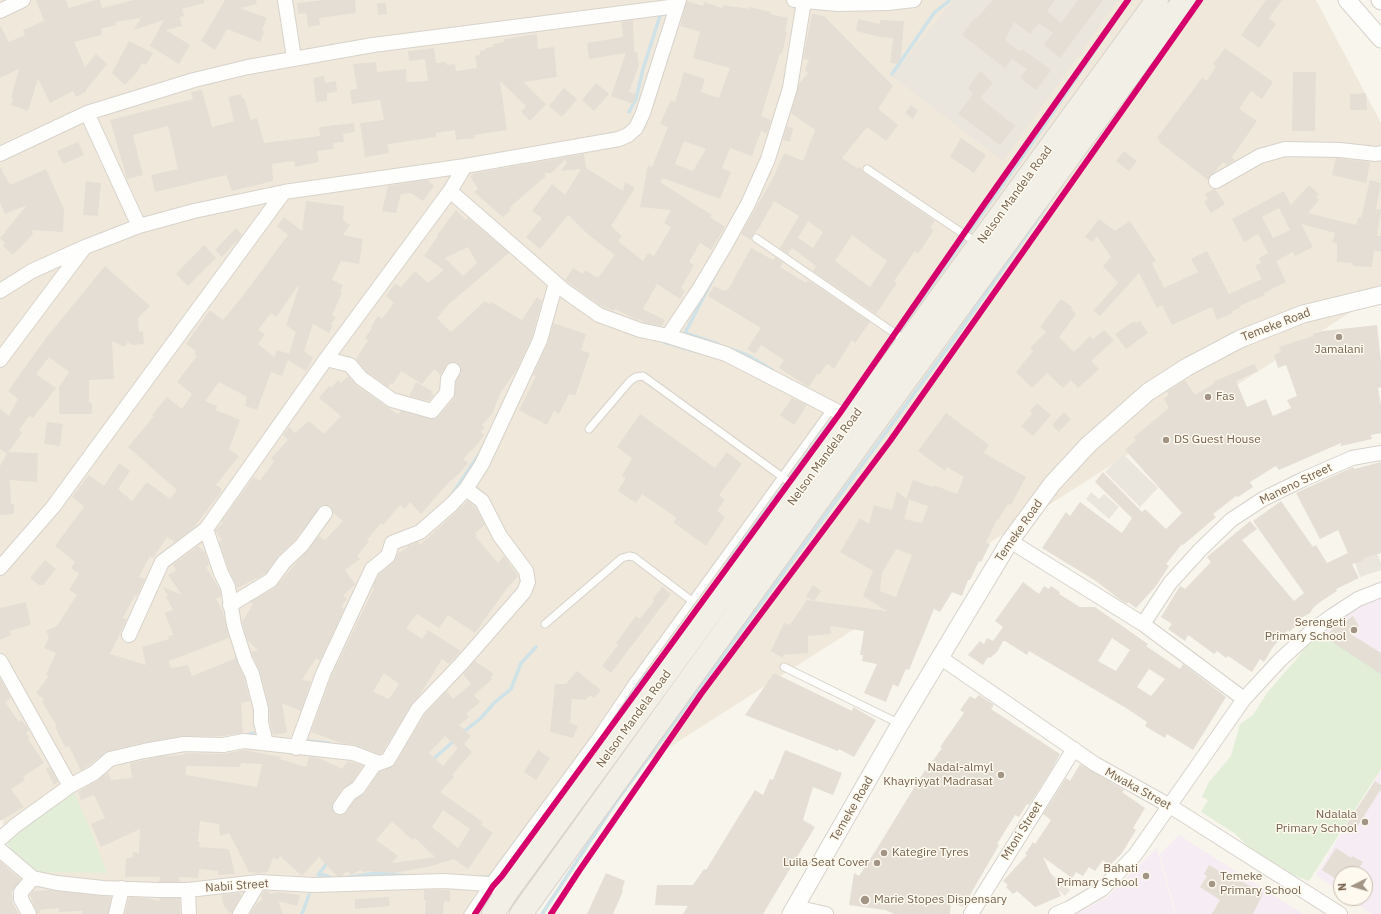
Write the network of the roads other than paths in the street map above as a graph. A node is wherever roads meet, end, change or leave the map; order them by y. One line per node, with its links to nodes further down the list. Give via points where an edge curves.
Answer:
1 (23, 0): 10 (street)
2 (285, 0): 12 (street)
3 (799, 0): 8 (street, via 838,4); 28 (street, via 790,88 768,159 724,249)
4 (914, 0): 8 (street)
5 (1157, 0): 23 (main road, Nelson Mandela Road)
6 (1184, 0): 76 (main road, Nelson Mandela Road)
7 (1347, 0): 11 (street)
8 (888, 2)
9 (678, 3): 12 (street); 16 (street, via 644,114 636,128 619,139)
10 (0, 11)
11 (1381, 39)
12 (294, 58): 13 (street, via 194,80)
13 (87, 113): 15 (street); 21 (street)
14 (1381, 153): 18 (street, via 1285,149 1260,156)
15 (0, 154)
16 (465, 166): 19 (street); 20 (street)
17 (867, 169): 23 (lane)
18 (1216, 182)
19 (450, 191): 25 (street); 30 (street)
20 (284, 192): 21 (street, via 231,202); 43 (street, via 57,501)
21 (139, 226): 24 (street)
22 (756, 238): 29 (lane)
23 (979, 244): 29 (main road, Nelson Mandela Road)
24 (85, 247): 26 (street, via 32,271); 31 (street)
25 (556, 284): 28 (street, via 610,320); 38 (street, via 540,340 497,434)
26 (0, 291)
27 (1381, 295): 42 (street, Temeke Road, via 1325,307 1268,326 1210,354 1148,392 1109,425 1070,464)
28 (668, 336): 33 (street, via 709,347 742,361)
29 (907, 343): 34 (main road, Nelson Mandela Road)
30 (326, 359): 32 (street, via 350,365 361,378 392,400 432,411 447,393 448,379); 41 (street)
31 (0, 360)
32 (453, 370)
33 (832, 408): 34 (street); 37 (lane)
34 (852, 419): 39 (main road, Nelson Mandela Road)
35 (589, 430): 37 (lane, via 630,381 643,376)
36 (1381, 452): 48 (street, Maneno Street, via 1352,458 1304,479 1263,499 1231,520 1170,583)
37 (783, 476): 39 (lane); 45 (lane)
38 (466, 489): 56 (street, via 420,532 392,543 388,556 372,569 323,674); 58 (street, via 482,501 500,536 526,571 528,582 516,602 418,709 388,760)
39 (801, 490): 67 (main road, Nelson Mandela Road)
40 (325, 513): 46 (street, via 302,545 284,562 271,580)
41 (206, 529): 46 (street, via 228,587); 49 (street, via 162,562)
42 (1010, 540): 48 (street); 50 (street, Temeke Road)
43 (0, 568)
44 (1381, 590): 53 (street, via 1358,599 1313,630 1280,660)
45 (692, 601): 47 (lane, via 634,557 629,556 622,558); 67 (lane)
46 (230, 605): 55 (street, via 239,642 252,674)
47 (545, 624)
48 (1143, 624): 53 (street)
49 (128, 635)
50 (941, 658): 54 (street, Temeke Road); 57 (street, Mwaka Street)
51 (0, 661): 59 (street)
52 (784, 667): 54 (lane)
53 (1244, 699): 60 (street)
54 (900, 724): 69 (street, Temeke Road)
55 (266, 743): 56 (street); 59 (street, via 244,741 223,745 184,744 132,753 110,759 94,773)
56 (296, 748): 58 (street, via 354,753)
57 (1074, 749): 60 (street, Mwaka Street, via 1095,764); 78 (street, Mtoni Street)
58 (378, 763): 61 (street)
59 (70, 786): 62 (street)
60 (1170, 806): 79 (street, via 1135,855 1102,889); 80 (street, Mwaka Street)
61 (340, 807)
62 (0, 839)
63 (0, 850): 64 (street, Nabii Street)
64 (33, 878): 66 (street, Nabii Street, via 57,883); 70 (street, via 21,892 21,899)
65 (259, 882): 67 (street, Nabii Street, via 314,885 444,881); 68 (street, Nabii Street); 73 (street)
66 (122, 888): 68 (street, Nabii Street); 71 (street)
67 (498, 888): 74 (lane); 75 (main road, Nelson Mandela Road)
68 (188, 890): 72 (street)
69 (793, 910): 77 (street)
70 (29, 914)
71 (116, 914)
72 (189, 914)
73 (240, 914)
74 (468, 914)
75 (493, 914)
76 (521, 914)
77 (826, 914)
78 (971, 914)
79 (1056, 914)
80 (1340, 914)

